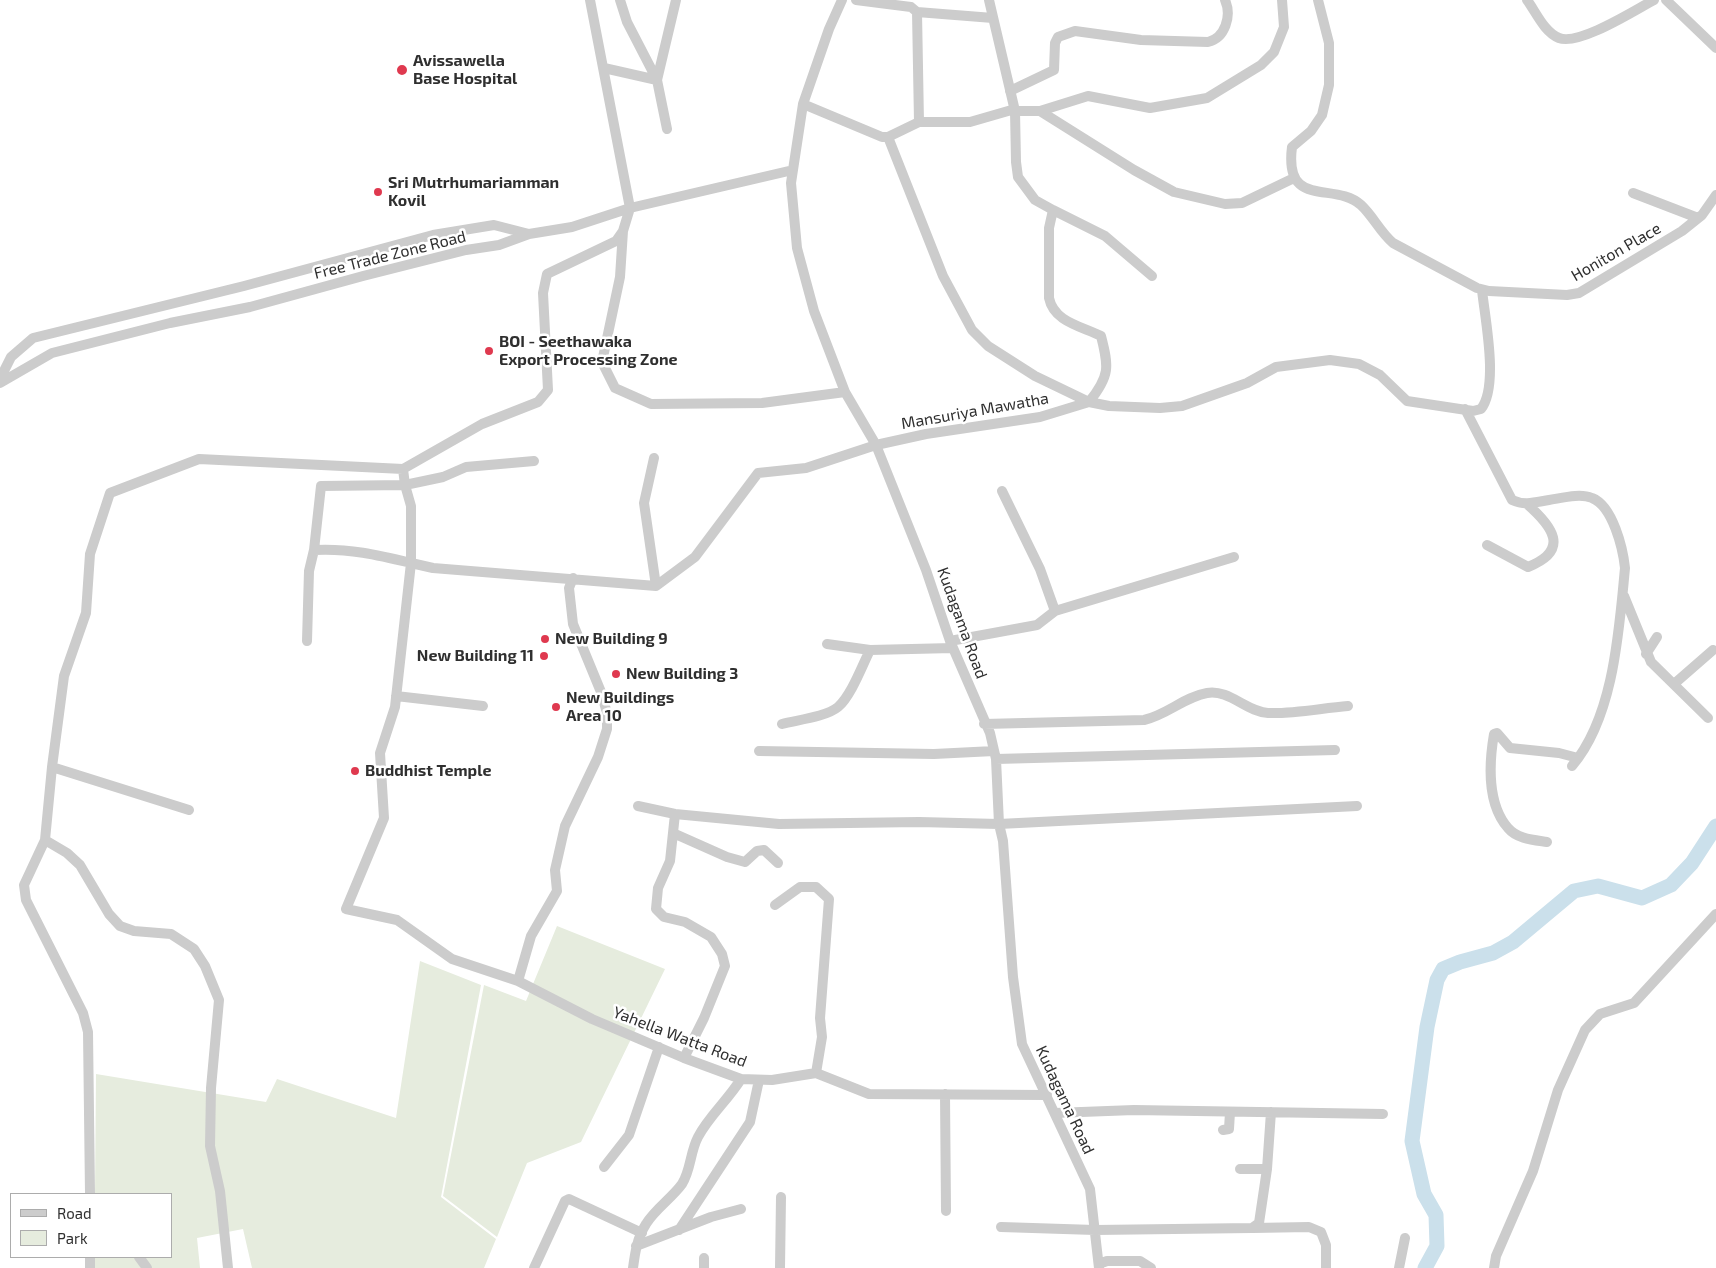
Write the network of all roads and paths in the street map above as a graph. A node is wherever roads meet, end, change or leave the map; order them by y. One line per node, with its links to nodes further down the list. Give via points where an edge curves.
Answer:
1 (590, 0): 16 (street)
2 (620, 0): 17 (street, via 627,22)
3 (676, 0): 17 (street)
4 (842, 0): 19 (street, Kudagama Road)
5 (856, 0): 13 (street, via 911,7)
6 (989, 0): 14 (street)
7 (1225, 0): 18 (street, via 1227,17 1218,40 1142,40 1074,30 1058,37 1054,70)
8 (1282, 0): 21 (street, via 1284,27 1274,52 1261,64 1206,98 1150,108 1088,96)
9 (1318, 0): 26 (street, via 1329,43 1329,85 1322,115 1311,131 1292,147)
10 (1527, 0): 11 (street, via 1554,35 1566,39 1601,28)
11 (1654, 0)
12 (1666, 0): 15 (street)
13 (917, 12): 14 (street); 22 (street)
14 (993, 18): 18 (street)
15 (1716, 48)
16 (604, 68): 17 (street); 29 (street)
17 (657, 80): 23 (street)
18 (1010, 91): 20 (street)
19 (803, 104): 24 (street); 25 (street, Kudagama Road)
20 (1015, 110): 21 (street); 22 (street, via 970,122); 30 (street, via 1018,177 1035,200)
21 (1040, 111): 26 (street, via 1174,192 1225,204 1242,203)
22 (919, 122): 24 (street)
23 (667, 129)
24 (888, 137): 39 (street, Mansuriya Mawatha, via 943,276 972,330 988,346 1035,376)
25 (793, 170): 29 (street, Free Trade Zone Road); 38 (street, Kudagama Road, via 790,182 797,248 814,311)
26 (1294, 178): 35 (street, Honiton Place, via 1315,192 1360,204 1382,234 1393,243)
27 (1633, 193): 31 (street)
28 (1716, 195): 31 (street, Honiton Place)
29 (630, 208): 32 (street); 33 (street, Free Trade Zone Road, via 572,227)
30 (1053, 210): 34 (street, via 1105,236); 39 (street, via 1049,228 1051,309 1058,316 1102,336 1108,365 1106,378)
31 (1698, 218): 35 (street, Honiton Place, via 1650,252 1573,295)
32 (623, 231): 38 (street, via 620,277 602,362 615,388 651,404 762,403); 44 (street, via 616,241 547,274 544,293 548,390 538,402 482,424)
33 (530, 234): 36 (street, via 494,225 433,236 33,338 11,357); 37 (street, Free Trade Zone Road, via 499,245 250,307 170,323 52,353)
34 (1152, 276)
35 (1482, 290): 40 (street, via 1490,380 1486,404 1481,409)
36 (0, 379)
37 (0, 383)
38 (845, 392): 41 (street, Kudagama Road)
39 (1089, 402): 40 (street, via 1109,406 1182,406 1247,383 1276,367 1330,360 1359,364 1380,375 1408,401); 41 (street, Mansuriya Mawatha, via 1040,417)
40 (1466, 409): 47 (street, via 1512,500 1521,505)
41 (876, 445): 53 (street, Mansuriya Mawatha, via 806,468 758,473 695,557); 59 (street, Kudagama Road)
42 (654, 458): 53 (street, via 644,503)
43 (534, 461): 45 (street, via 466,467 443,477)
44 (403, 469): 45 (street); 73 (street, via 199,459 110,493 90,554 86,613 64,676)
45 (405, 485): 49 (street, via 321,486); 51 (street, via 411,506)
46 (1002, 491): 55 (street, via 1040,569)
47 (1527, 504): 48 (street, via 1551,528 1554,543 1551,554 1528,567); 54 (street, via 1568,496 1592,498 1604,508 1624,552)
48 (1487, 545)
49 (314, 550): 51 (street, via 367,552); 57 (street, via 309,571)
50 (1234, 557): 55 (street)
51 (411, 562): 52 (street, via 432,568); 64 (street)
52 (573, 578): 53 (street); 85 (street, via 569,588 573,624 601,692 607,713 607,729 598,757 565,826 555,870 557,891 531,936)
53 (656, 586)
54 (1623, 593): 62 (street); 81 (street, via 1611,676 1601,713 1575,762 1559,753 1510,748 1497,733 1494,734 1490,755 1492,789 1499,812 1508,829 1524,839)
55 (1055, 611): 59 (street, via 1037,626)
56 (1657, 637): 62 (street)
57 (307, 642)
58 (827, 644): 60 (street)
59 (952, 645): 60 (street); 69 (street, Kudagama Road)
60 (870, 650): 68 (street, via 838,707)
61 (1713, 650): 63 (street)
62 (1646, 654): 63 (street)
63 (1674, 684): 67 (street)
64 (396, 696): 65 (street); 85 (street, Yahella Watta Road, via 380,753 384,818 346,910 397,920 452,959)
65 (484, 706)
66 (1348, 706): 69 (street, via 1266,713 1223,694 1209,692 1192,697 1160,716 1144,720)
67 (1708, 718)
68 (782, 724)
69 (984, 724): 72 (street, Kudagama Road, via 990,733)
70 (759, 750): 72 (street)
71 (1335, 750): 72 (street)
72 (995, 755): 78 (street, Kudagama Road)
73 (52, 767): 76 (street); 80 (street)
74 (638, 806): 77 (street)
75 (1357, 806): 78 (street)
76 (189, 810)
77 (675, 814): 78 (street, via 779,824); 79 (street)
78 (999, 824): 92 (street, Kudagama Road, via 1022,1044)
79 (673, 833): 82 (street, via 745,862 757,851 764,850); 87 (street, via 670,860 658,888 656,909 664,917 686,922 711,937 722,954 725,966)
80 (45, 840): 101 (street, via 24,885 26,900 83,1013 88,1032); 113 (street, via 80,865 109,914 120,926 134,931 171,934 194,949 205,966 219,1000 211,1088 210,1146 220,1190)
81 (1547, 842)
82 (778, 863)
83 (775, 905): 88 (street, via 800,887 816,887 829,899 820,1018 822,1037)
84 (1716, 914): 120 (street, via 1634,1003 1600,1014 1585,1030 1558,1090 1533,1171 1496,1256)
85 (518, 981): 86 (street, Yahella Watta Road, via 592,1019)
86 (658, 1047): 87 (street, Yahella Watta Road); 98 (street, via 629,1136)
87 (684, 1058): 89 (street, Yahella Watta Road)
88 (816, 1073): 90 (street, Yahella Watta Road); 91 (street, via 869,1094)
89 (741, 1079): 90 (street, Yahella Watta Road); 109 (street, via 697,1139 682,1184 646,1223)
90 (759, 1080): 107 (street, via 750,1122)
91 (945, 1094): 92 (street); 104 (street)
92 (1047, 1095): 95 (street, Kudagama Road)
93 (1230, 1112): 94 (street); 95 (street, via 1134,1110); 97 (street, via 1229,1129)
94 (1271, 1112): 96 (street); 100 (street)
95 (1055, 1113): 108 (street, Kudagama Road, via 1090,1189)
96 (1382, 1114)
97 (1223, 1130)
98 (604, 1167)
99 (1240, 1169): 100 (street)
100 (1267, 1169): 106 (street, via 1260,1223)
101 (90, 1193)
102 (781, 1197): 116 (street)
103 (741, 1209): 107 (street)
104 (946, 1211)
105 (1001, 1227): 108 (street)
106 (1252, 1228): 108 (street); 118 (street, via 1309,1227 1321,1232 1326,1244)
107 (679, 1230): 111 (street)
108 (1095, 1230): 112 (street, Kudagama Road)
109 (642, 1233): 111 (street); 114 (street, via 569,1199 565,1201)
110 (1405, 1238): 119 (street)
111 (636, 1246): 115 (street)
112 (1099, 1266): 117 (street, via 1107,1261 1140,1260)
113 (228, 1268)
114 (534, 1268)
115 (633, 1268)
116 (780, 1268)
117 (1150, 1268)
118 (1326, 1268)
119 (1399, 1268)
120 (1494, 1268)

